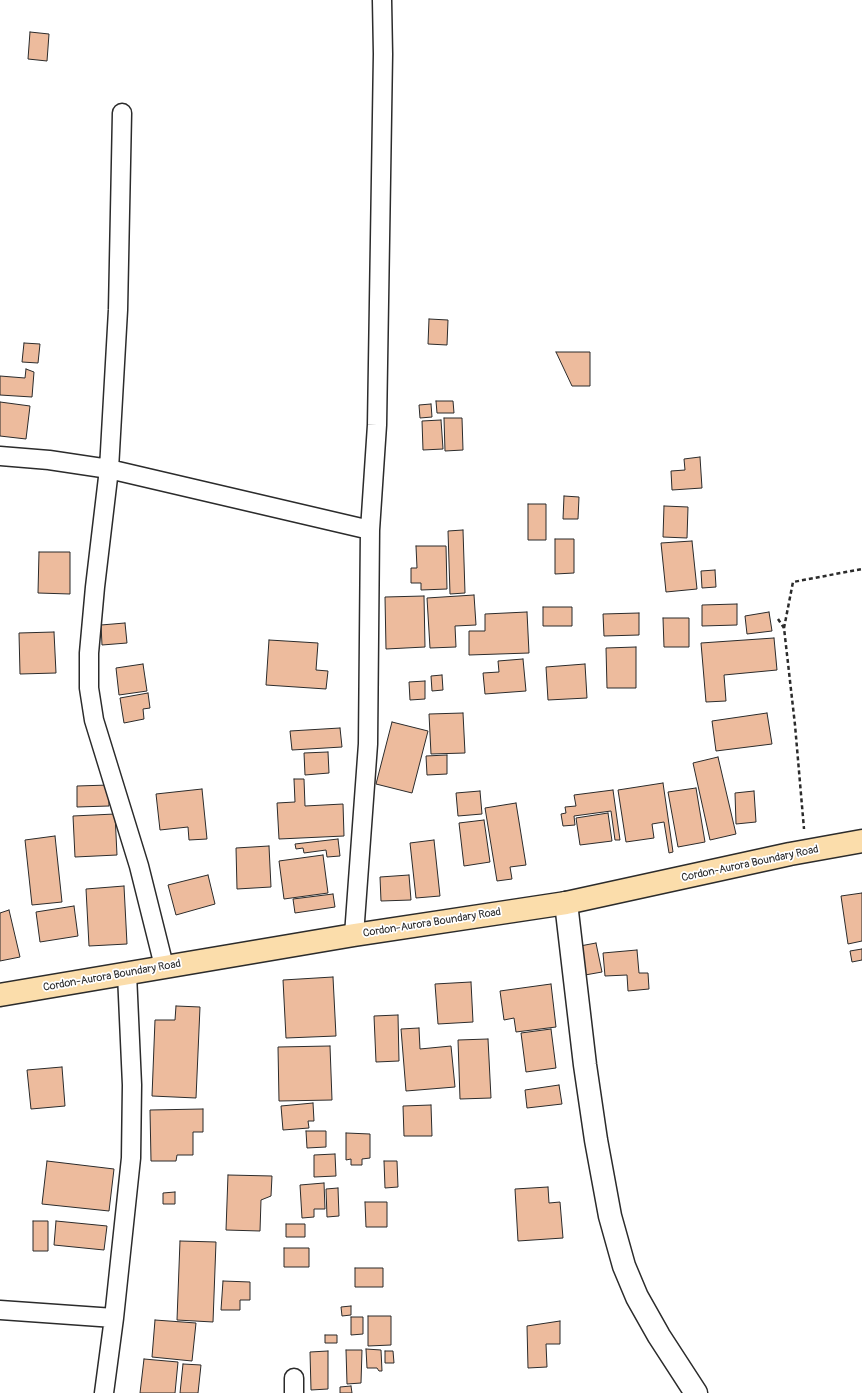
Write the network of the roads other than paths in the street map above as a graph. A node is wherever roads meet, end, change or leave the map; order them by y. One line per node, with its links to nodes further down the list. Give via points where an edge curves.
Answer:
1 (382, 0): 5 (street, via 377,425)
2 (122, 113): 4 (street, via 118,310)
3 (0, 456): 4 (street)
4 (108, 469): 5 (street); 9 (street, via 89,653 89,688 94,720 139,866)
5 (370, 530): 8 (street, via 368,744)
6 (862, 841): 7 (main road, Cordon-Aurora Boundary Road)
7 (566, 903): 8 (main road, Cordon-Aurora Boundary Road); 15 (street, via 587,1080 610,1216 624,1266 637,1297 658,1336)
8 (354, 935): 9 (main road, Cordon-Aurora Boundary Road)
9 (164, 966): 10 (main road, Cordon-Aurora Boundary Road)
10 (127, 974): 11 (main road, Cordon-Aurora Boundary Road); 13 (street, via 132,1085 131,1158)
11 (0, 995)
12 (0, 1310): 13 (street)
13 (114, 1318): 14 (street)
14 (104, 1393)
15 (696, 1393)

